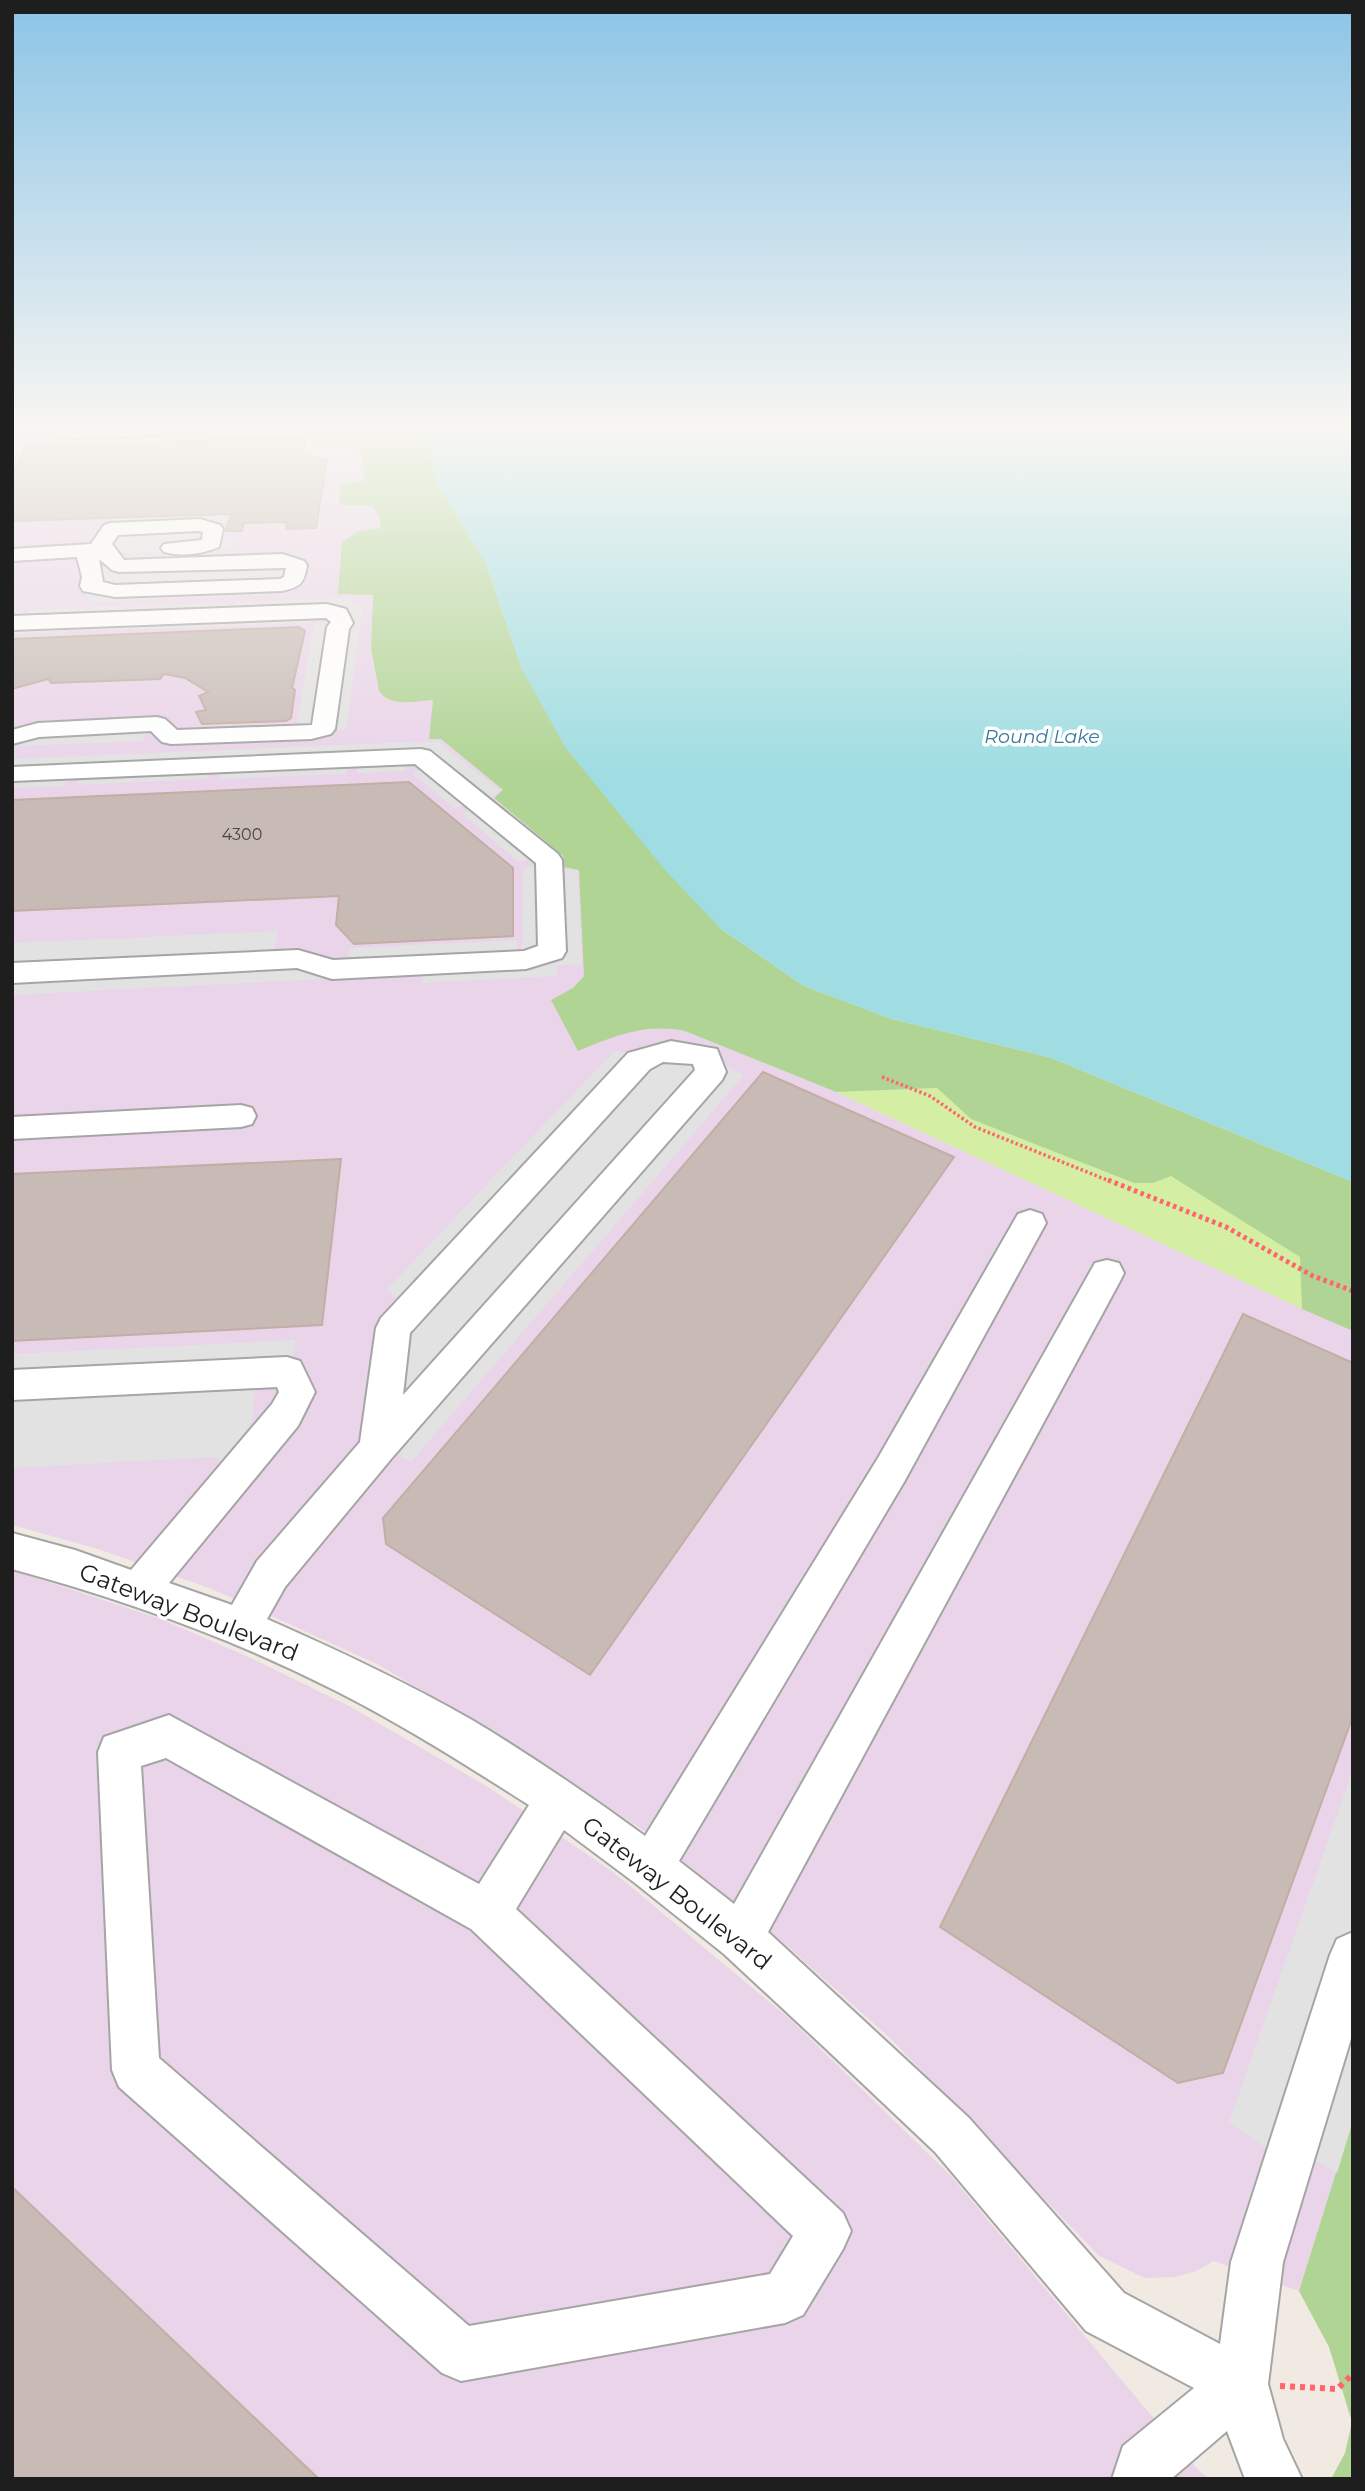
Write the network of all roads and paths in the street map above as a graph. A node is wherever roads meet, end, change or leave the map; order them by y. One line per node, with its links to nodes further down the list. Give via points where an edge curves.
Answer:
1 (93, 549): 1 (street, via 119,566 282,560 297,565 294,581 282,585 115,591 91,586); 2 (street)
2 (12, 555)
3 (12, 623): 4 (street, via 327,611 338,614 342,623 323,729 171,737 157,724 38,730)
4 (12, 737)
5 (12, 774): 6 (street, via 421,755 549,860 552,951 527,960 332,970 298,959)
6 (12, 973)
7 (882, 1077): 12 (path, via 930,1096 975,1127 1215,1223 1313,1276)
8 (241, 1116): 9 (street)
9 (12, 1128)
10 (1030, 1223): 19 (street, via 891,1470)
11 (1107, 1273): 21 (street)
12 (1353, 1291)
13 (12, 1384): 16 (street, via 287,1372 297,1392 285,1415)
14 (377, 1448): 14 (street, via 711,1072 705,1056 683,1049 655,1052 639,1061 393,1328); 17 (street, via 271,1574)
15 (12, 1551): 16 (street, Gateway Boulevard)
16 (139, 1590): 17 (street, Gateway Boulevard)
17 (241, 1626): 18 (street, Gateway Boulevard, via 351,1677 457,1735)
18 (558, 1799): 19 (street, Gateway Boulevard); 20 (street)
19 (651, 1867): 21 (street, Gateway Boulevard)
20 (487, 1913): 20 (street, via 169,1736 119,1752 136,2070 461,2354 785,2297 825,2231)
21 (740, 1938): 24 (street, Gateway Boulevard, via 952,2135 1105,2312)
22 (1353, 1955): 24 (street, via 1257,2262)
23 (1353, 2374): 24 (path, via 1336,2389)
24 (1241, 2385): 25 (street, via 1143,2466); 26 (street, via 1258,2446)
25 (1140, 2479)
26 (1274, 2479)

